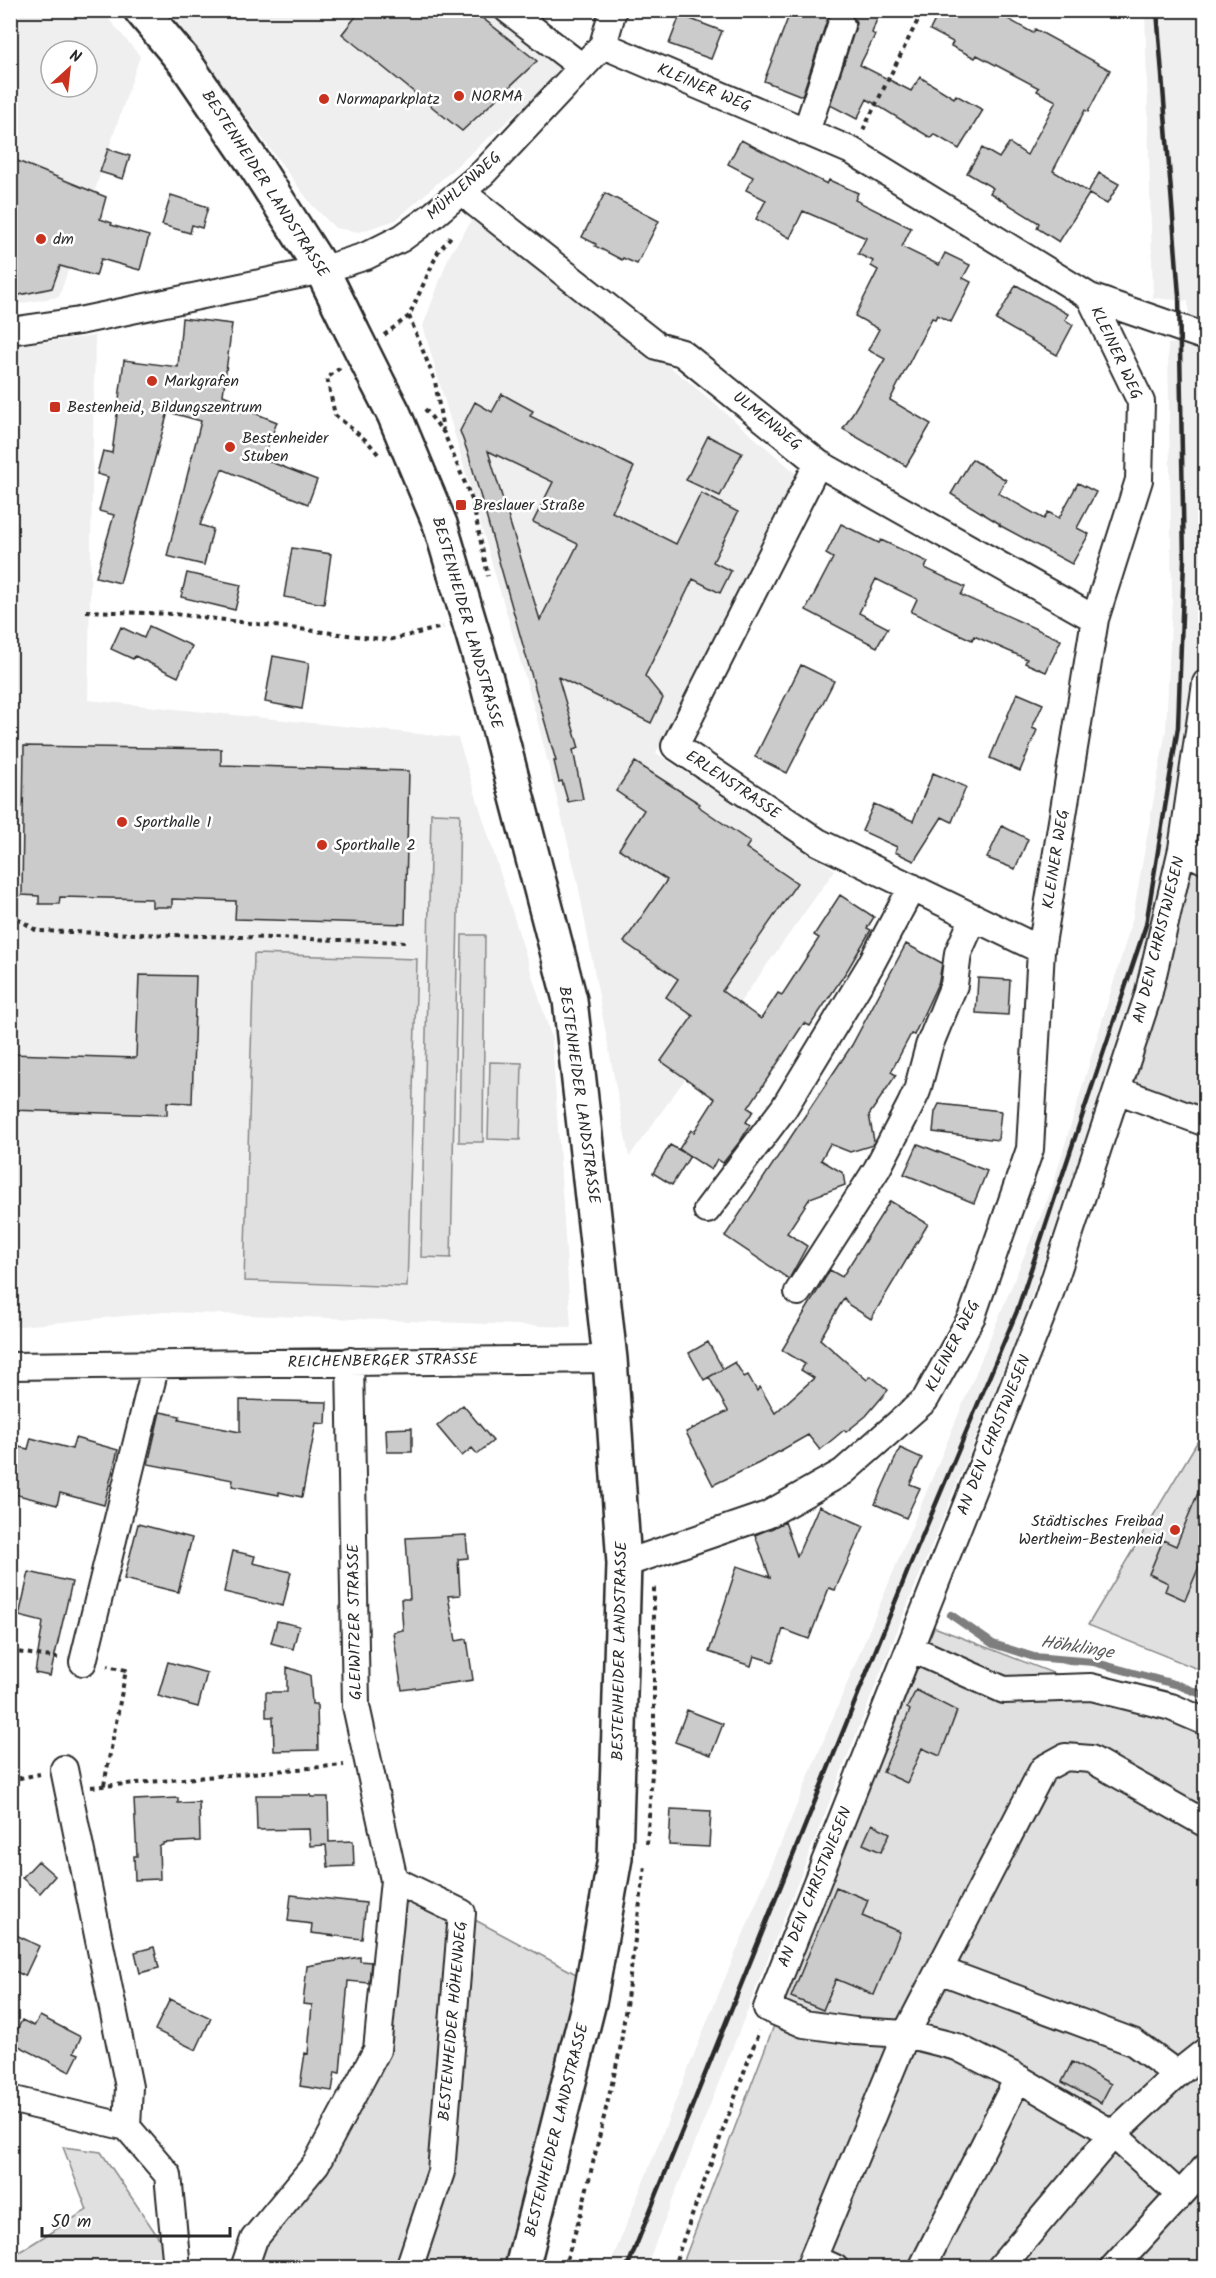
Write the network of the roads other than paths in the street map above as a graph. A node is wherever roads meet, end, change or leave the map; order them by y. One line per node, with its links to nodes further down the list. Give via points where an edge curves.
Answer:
1 (141, 10): 9 (main road, BESTENHEIDER LANDSTRASSE, via 186,64)
2 (508, 10): 6 (street)
3 (613, 10): 5 (street, MÜHLENWEG)
4 (841, 25): 7 (street)
5 (603, 45): 6 (street, MÜHLENWEG); 7 (street, KLEINER WEG)
6 (582, 67): 8 (street, MÜHLENWEG)
7 (806, 132): 10 (street, KLEINER WEG, via 852,151)
8 (463, 190): 9 (street, MÜHLENWEG, via 402,238 366,256); 13 (street, ULMENWEG, via 657,346 682,352)
9 (322, 270): 11 (street, via 79,321); 25 (main road, BESTENHEIDER LANDSTRASSE, bridge, via 394,414 440,524 488,686 570,1000)
10 (1090, 297): 12 (street); 14 (street, KLEINER WEG, via 1141,402 1138,480)
11 (10, 331)
12 (1206, 337)
13 (818, 463): 14 (street, ULMENWEG); 18 (street, ERLENSTRASSE, via 675,746 818,842)
14 (1095, 620): 20 (street, KLEINER WEG)
15 (1206, 683): 16 (street, AN DEN CHRISTWIESEN)
16 (1182, 849): 17 (street, AN DEN CHRISTWIESEN); 21 (street, AN DEN CHRISTWIESEN, via 1148,996)
17 (1206, 861)
18 (912, 887): 19 (street, ERLENSTRASSE); 23 (street, via 870,966 784,1107)
19 (974, 917): 20 (street, ERLENSTRASSE); 24 (street, via 958,953 954,985 910,1106 877,1169)
20 (1041, 950): 29 (street, KLEINER WEG, via 1030,1149 972,1316 925,1400 843,1472 767,1515)
21 (1117, 1090): 22 (street); 30 (street, AN DEN CHRISTWIESEN, via 1047,1302)
22 (1206, 1123)
23 (707, 1210)
24 (798, 1292)
25 (610, 1359): 26 (street, REICHENBERGER STRASSE); 29 (main road, BESTENHEIDER LANDSTRASSE)
26 (350, 1361): 27 (street, REICHENBERGER STRASSE); 35 (street, GLEIWITZER STRASSE, via 356,1707)
27 (156, 1364): 28 (street, REICHENBERGER STRASSE); 31 (street)
28 (10, 1366)
29 (624, 1564): 50 (main road, BESTENHEIDER LANDSTRASSE, via 615,1858 590,1998)
30 (910, 1648): 32 (street, via 1004,1690 1091,1687 1171,1707); 37 (street, AN DEN CHRISTWIESEN, via 767,2008 804,2024)
31 (83, 1662)
32 (1206, 1722)
33 (66, 1779): 42 (street, via 129,2087)
34 (1206, 1824): 36 (street, via 1091,1759 1065,1757 1050,1765 1043,1769)
35 (394, 1880): 48 (street, via 377,2050 316,2164 254,2239); 49 (street, BESTENHEIDER HÖHENWEG, via 462,1913 441,2172)
36 (939, 1970): 37 (street); 39 (street, via 1133,2042)
37 (906, 2034): 40 (street, via 957,2047); 46 (street)
38 (1206, 2051): 39 (street)
39 (1177, 2074): 43 (street)
40 (1018, 2078): 43 (street); 51 (street)
41 (10, 2099): 42 (street)
42 (127, 2127): 47 (street, via 168,2175)
43 (1113, 2134): 45 (street); 52 (street)
44 (1206, 2167): 45 (street)
45 (1180, 2195): 53 (street)
46 (819, 2264)
47 (177, 2268)
48 (244, 2268)
49 (409, 2268)
50 (522, 2268)
51 (922, 2268)
52 (1000, 2268)
53 (1113, 2268)

